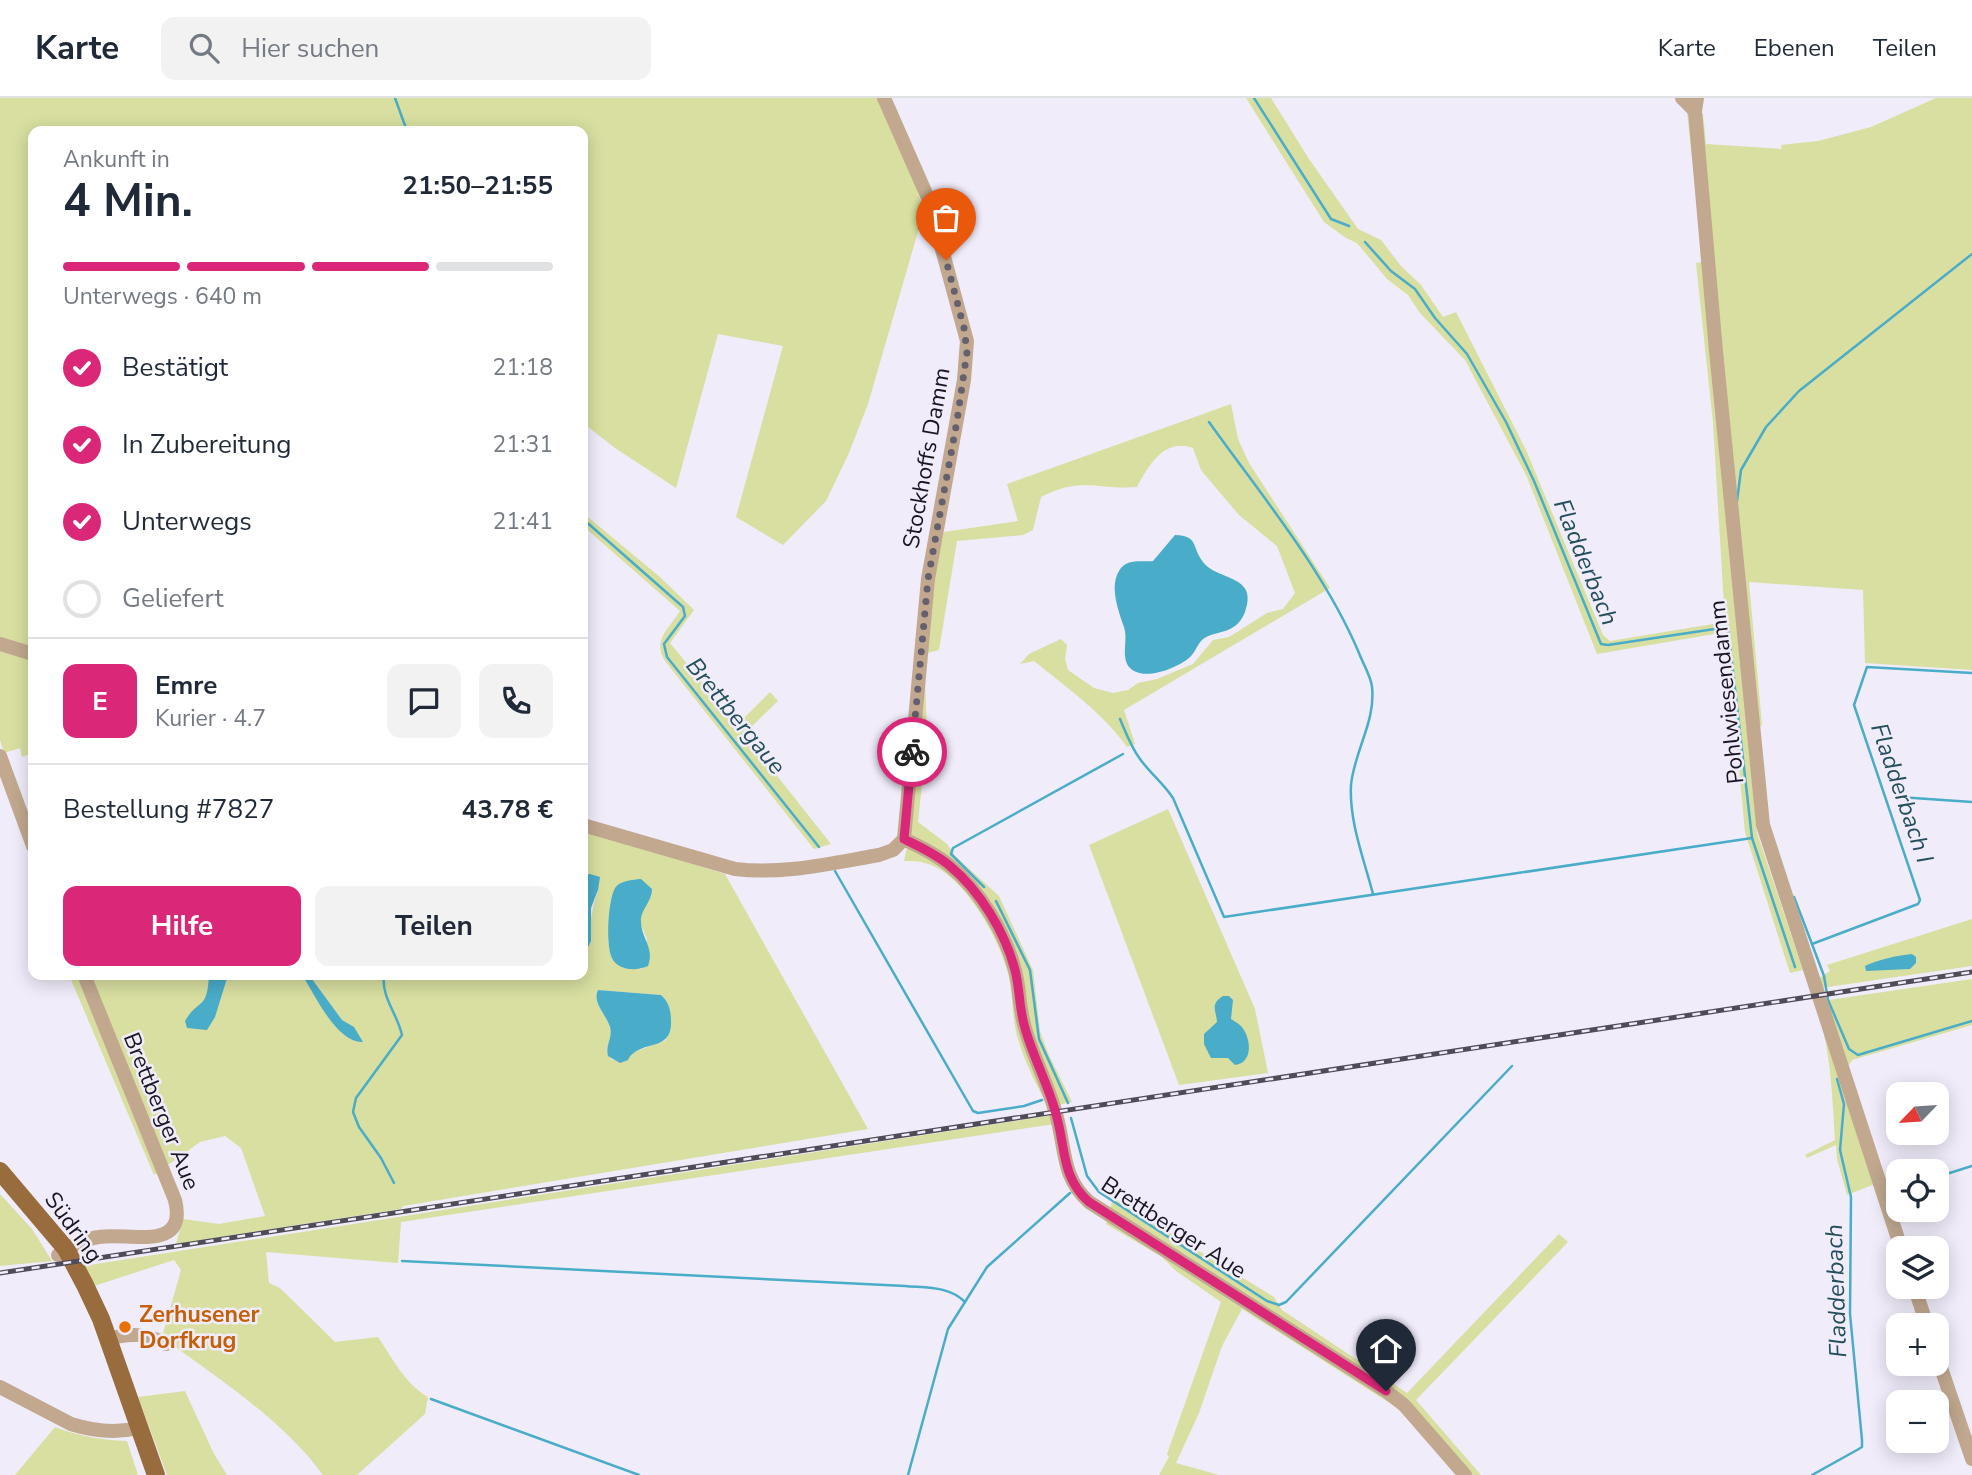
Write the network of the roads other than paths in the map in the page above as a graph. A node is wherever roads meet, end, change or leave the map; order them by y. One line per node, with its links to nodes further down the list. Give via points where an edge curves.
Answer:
1 (884, 98): 9 (street, Stockhoffs Damm, via 928,198 967,341 928,579)
2 (1682, 98): 3 (street, Pohlwiesendamm)
3 (1696, 104): 12 (street, Pohlwiesendamm, via 1763,825)
4 (0, 644): 5 (street)
5 (28, 652)
6 (0, 756): 8 (street)
7 (588, 826): 9 (street, via 755,872 880,855)
8 (28, 832)
9 (904, 839): 21 (street, Brettberger Aue, via 951,867 996,925 1015,969 1024,1024 1056,1113 1076,1190 1386,1391)
10 (86, 980): 13 (street, Brettberger Aue, via 178,1213 176,1225 165,1235 98,1237)
11 (0, 1171): 13 (main road, Südring)
12 (1897, 1236)
13 (62, 1252): 14 (main road, Südring, via 85,1285)
14 (108, 1339): 15 (street, via 134,1334); 18 (main road, Südring)
15 (166, 1344)
16 (1944, 1376): 19 (street)
17 (0, 1387): 18 (street, via 83,1428)
18 (139, 1427): 20 (main road, Südring)
19 (1972, 1459)
20 (156, 1475)
21 (1465, 1475)

